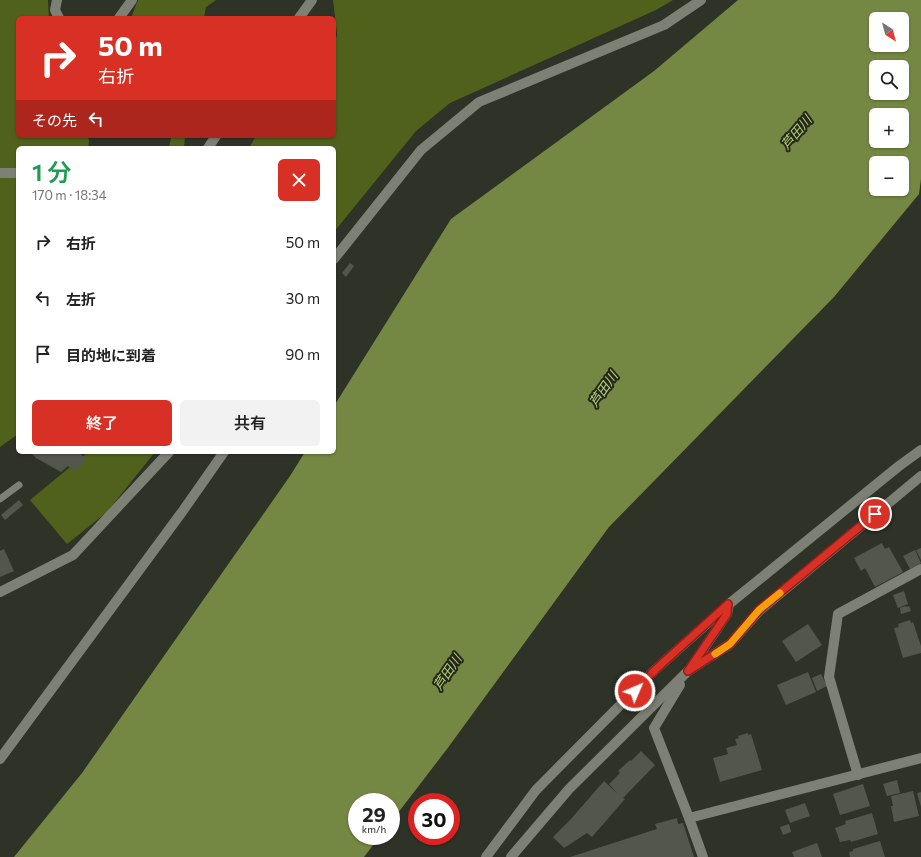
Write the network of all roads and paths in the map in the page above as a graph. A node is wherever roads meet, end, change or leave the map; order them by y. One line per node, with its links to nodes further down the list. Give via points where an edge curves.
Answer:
1 (56, 0): 5 (street, via 55,10)
2 (132, 0): 6 (street)
3 (312, 0): 7 (street)
4 (701, 0): 10 (street, via 664,25 479,102 421,150)
5 (58, 16)
6 (120, 16)
7 (300, 16)
8 (0, 173): 9 (street)
9 (16, 173)
10 (336, 256)
11 (921, 450): 19 (street)
12 (167, 454): 18 (street, via 73,555)
13 (223, 454): 22 (street)
14 (921, 476): 20 (street, via 759,610 730,644)
15 (19, 485): 16 (lane)
16 (0, 499)
17 (921, 569): 23 (street, via 838,614 829,677)
18 (0, 592)
19 (728, 604): 20 (street, via 727,614); 25 (street, via 656,669 536,790)
20 (688, 671): 24 (street, via 654,728); 26 (street, via 569,789)
21 (921, 758): 23 (street)
22 (0, 759)
23 (858, 775): 24 (street)
24 (689, 818): 27 (street)
25 (486, 857)
26 (511, 857)
27 (702, 857)

